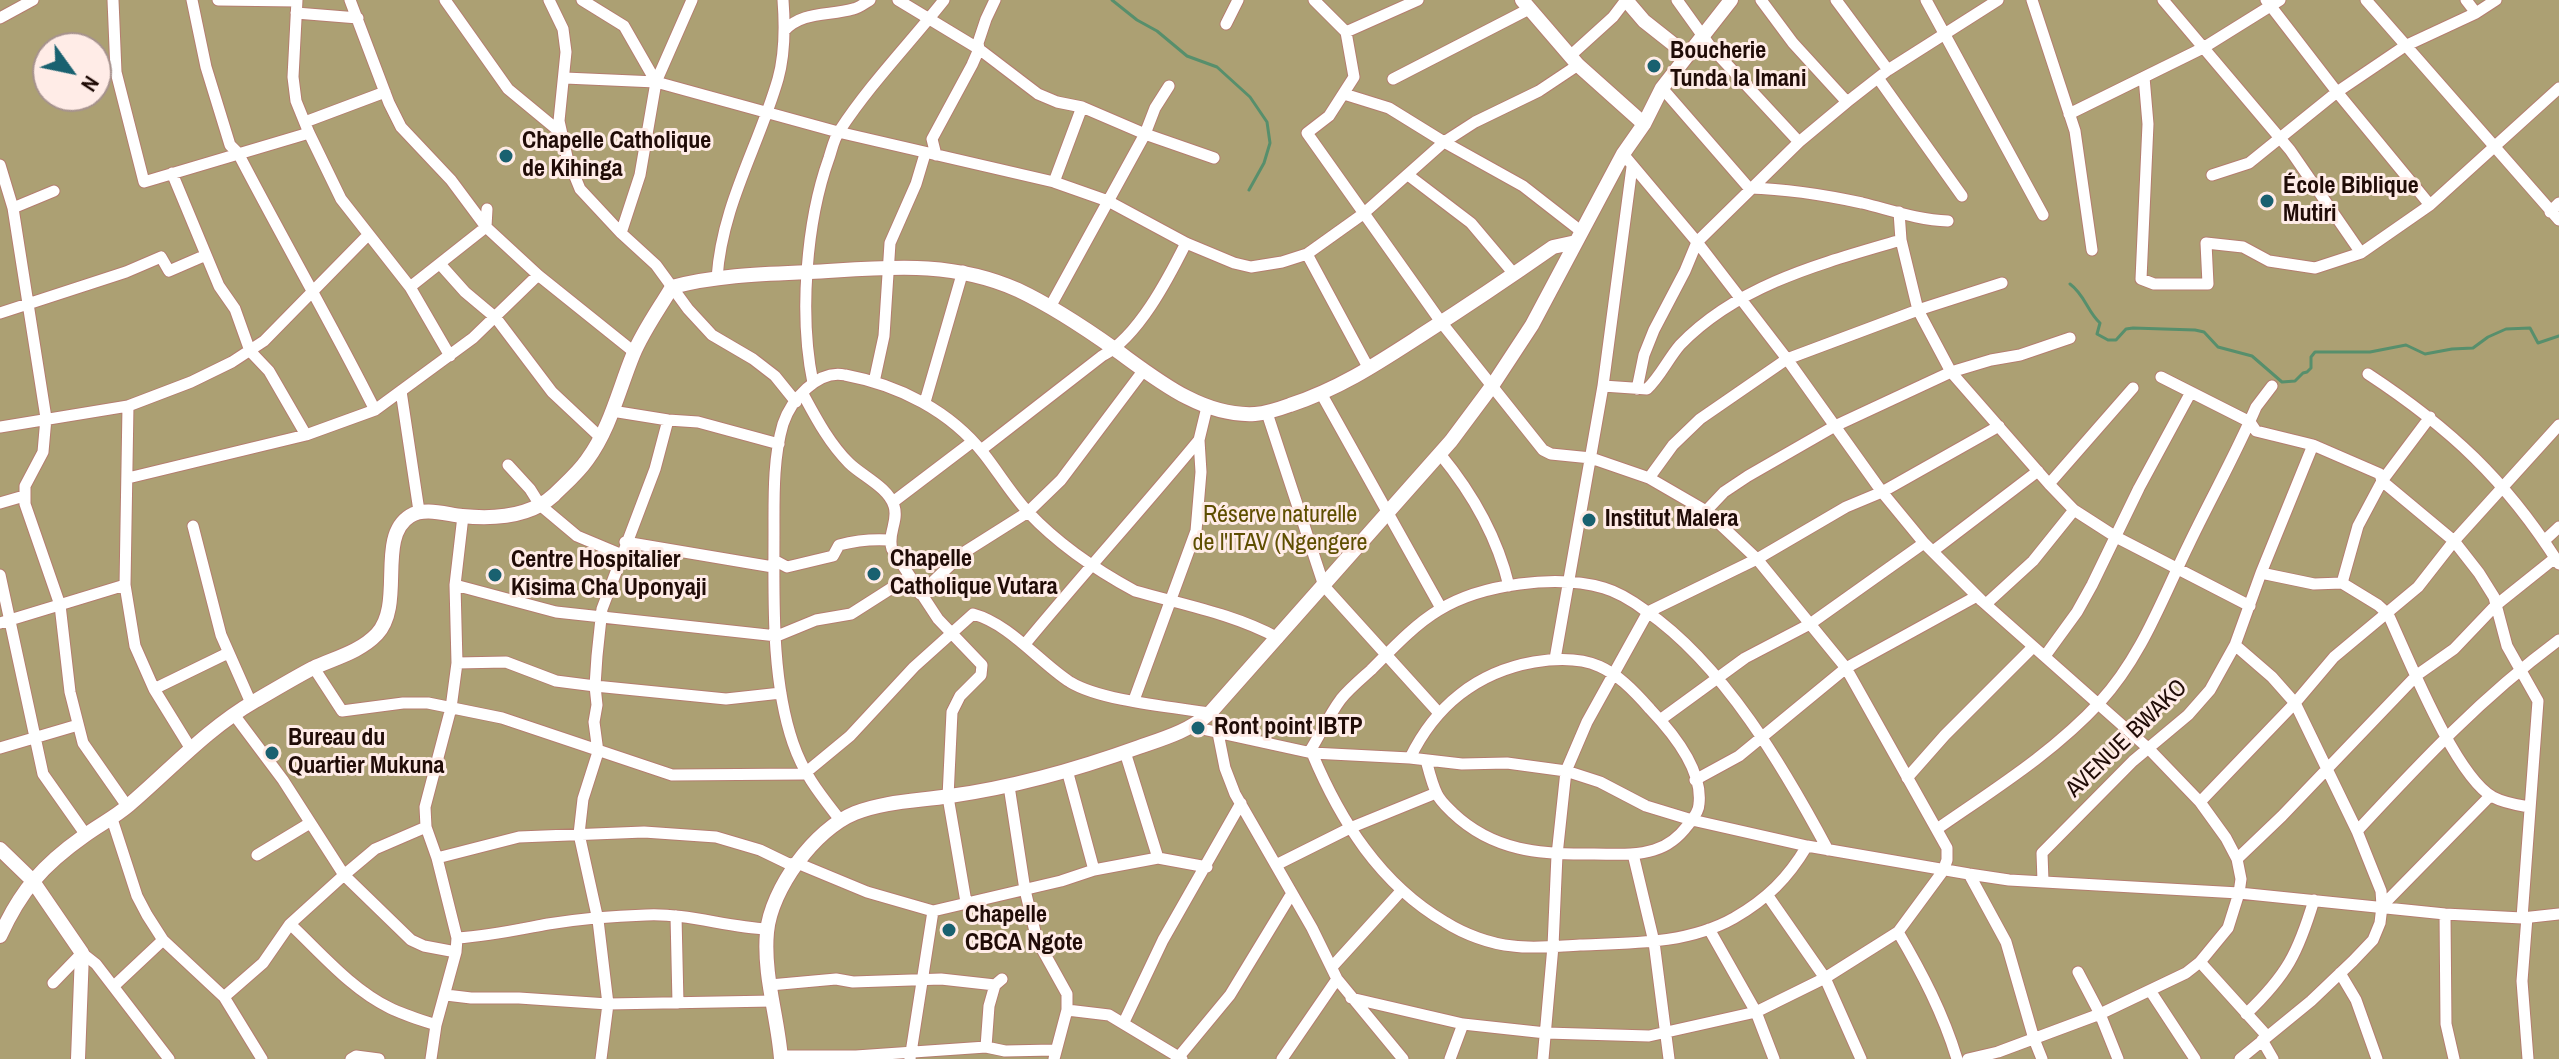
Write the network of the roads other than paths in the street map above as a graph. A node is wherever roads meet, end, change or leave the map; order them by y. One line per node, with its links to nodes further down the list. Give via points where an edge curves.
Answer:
1 (33, 0): 34 (street)
2 (113, 0): 77 (street, via 116,72 144,182)
3 (192, 0): 71 (street, via 214,100)
4 (218, 0): 32 (street)
5 (350, 0): 35 (street)
6 (445, 0): 64 (street, via 508,89)
7 (549, 0): 49 (street, via 563,29)
8 (582, 0): 51 (street, via 624,26)
9 (692, 0): 51 (street)
10 (783, 0): 38 (street)
11 (870, 0): 38 (street, via 855,9 800,19)
12 (898, 0): 36 (street)
13 (944, 0): 36 (street)
14 (995, 0): 44 (street)
15 (1238, 0): 37 (street)
16 (1314, 0): 39 (street)
17 (1418, 0): 39 (street)
18 (1626, 0): 45 (street); 46 (street)
19 (1677, 0): 41 (street)
20 (1731, 0): 41 (street)
21 (1761, 0): 58 (street)
22 (1836, 0): 47 (street)
23 (1926, 0): 40 (street)
24 (1998, 0): 40 (street)
25 (2032, 0): 61 (street)
26 (2163, 0): 43 (street)
27 (2366, 0): 42 (street)
28 (2466, 0): 33 (street)
29 (2496, 0): 33 (street)
30 (2272, 2): 43 (street); 56 (street)
31 (1525, 4): 46 (street); 50 (street)
32 (296, 5): 35 (street); 63 (street, via 293,77)
33 (2476, 13): 42 (street)
34 (0, 18)
35 (358, 18): 55 (street)
36 (928, 20): 44 (street); 65 (street)
37 (1226, 24)
38 (784, 31): 60 (street, via 778,78)
39 (1346, 32): 57 (street, via 1354,77)
40 (1944, 33): 47 (street); 91 (street)
41 (1701, 36): 45 (street); 69 (street)
42 (2405, 46): 56 (street); 70 (street)
43 (2203, 48): 48 (street); 67 (street)
44 (979, 49): 59 (street, via 1038,94); 72 (street, via 932,139)
45 (1687, 55): 53 (street)
46 (1574, 60): 62 (street); 68 (street, via 1539,91)
47 (1883, 74): 58 (street); 83 (street)
48 (2144, 77): 61 (street); 102 (street, via 2148,124 2141,279 2154,284 2208,284 2206,243 2243,247 2269,261 2315,268)
49 (565, 78): 51 (street); 64 (street)
50 (1393, 79)
51 (656, 82): 60 (street); 95 (street, via 640,175)
52 (1169, 86): 66 (street)
53 (1662, 88): 62 (street); 81 (street)
54 (2559, 88): 70 (street)
55 (385, 92): 63 (street); 94 (street, via 401,127)
56 (2337, 92): 67 (street); 86 (street)
57 (1344, 94): 68 (street, via 1389,108); 90 (street, via 1329,116 1307,133)
58 (1847, 102): 69 (street)
59 (1082, 107): 66 (street); 80 (street)
60 (765, 113): 65 (street); 111 (street, via 730,204)
61 (2069, 114): 101 (street)
62 (1644, 124): 73 (street)
63 (307, 128): 71 (street); 96 (street, via 341,199)
64 (560, 132): 95 (street, via 580,189)
65 (838, 132): 72 (street); 108 (street, via 816,201)
66 (1145, 134): 74 (street); 84 (street)
67 (2280, 139): 79 (street, via 2249,163); 102 (street)
68 (1444, 142): 78 (street); 97 (street, via 1523,186)
69 (1799, 142): 81 (street)
70 (2492, 146): 86 (street); 92 (street)
71 (238, 153): 77 (street); 115 (street)
72 (930, 154): 80 (street); 106 (street, via 890,243)
73 (1623, 154): 76 (street); 97 (street)
74 (1214, 158)
75 (0, 165): 87 (street)
76 (1632, 167): 99 (street); 137 (street)
77 (172, 173): 104 (street)
78 (1408, 175): 90 (street); 109 (street, via 1471,223)
79 (2212, 175)
80 (1054, 182): 84 (street)
81 (1749, 188): 89 (street); 99 (street)
82 (54, 191): 87 (street)
83 (1962, 196)
84 (1108, 201): 100 (street); 118 (street)
85 (2559, 203): 92 (street)
86 (2430, 205): 102 (street)
87 (13, 208): 117 (street)
88 (487, 209): 94 (street)
89 (1899, 212): 93 (street); 98 (street)
90 (1363, 214): 103 (street); 122 (street)
91 (2043, 215)
92 (2554, 216)
93 (1948, 221)
94 (486, 227): 105 (street); 110 (street)
95 (621, 233): 114 (street)
96 (368, 235): 113 (street); 115 (street)
97 (1579, 237): 109 (street, via 1553,247); 136 (street)
98 (1901, 240): 116 (street, via 1803,268); 119 (street)
99 (1697, 242): 116 (street); 140 (street, via 1654,330)
100 (1186, 243): 103 (street, via 1251,267); 124 (street, via 1171,273)
101 (2092, 250)
102 (2361, 253)
103 (1307, 254): 129 (street)
104 (206, 255): 117 (street, via 169,271 161,257); 125 (street)
105 (440, 264): 113 (street); 121 (street)
106 (887, 268): 107 (street); 108 (street); 134 (street, via 884,336)
107 (963, 271): 118 (street); 145 (street)
108 (806, 272): 111 (street); 135 (street)
109 (1514, 274): 122 (street)
110 (538, 275): 121 (street); 126 (street)
111 (717, 278): 114 (street)
112 (2002, 283): 119 (street)
113 (410, 287): 127 (street)
114 (672, 287): 126 (street); 144 (street, via 712,335 753,359)
115 (312, 292): 125 (street); 148 (street)
116 (1739, 299): 128 (street); 140 (street, via 1681,345 1651,386)
117 (28, 305): 120 (street); 152 (street)
118 (1050, 307): 124 (street)
119 (1918, 310): 128 (street); 131 (street)
120 (0, 313)
121 (496, 318): 127 (street); 160 (street, via 552,392)
122 (1441, 322): 129 (street); 136 (street)
123 (2070, 338): 131 (street)
124 (1115, 350): 130 (street); 164 (street)
125 (250, 351): 146 (street, via 191,382); 159 (street, via 269,371)
126 (634, 352): 149 (street)
127 (450, 356): 141 (street)
128 (1787, 359): 156 (street); 170 (street, via 1700,419)
129 (1369, 369): 143 (street)
130 (1143, 371): 147 (street); 182 (street, via 1061,480)
131 (1951, 372): 156 (street); 157 (street)
132 (2368, 374): 151 (street)
133 (2161, 377): 142 (street)
134 (874, 382): 135 (street, via 841,374); 145 (street)
135 (813, 383): 144 (street)
136 (1492, 386): 165 (street); 166 (street, via 1543,450)
137 (1603, 386): 140 (street); 166 (street)
138 (2272, 386): 154 (street)
139 (2133, 388): 172 (street)
140 (1637, 389)
141 (401, 391): 148 (street); 180 (street)
142 (2191, 392): 154 (street); 187 (street)
143 (1322, 395): 150 (street); 183 (street)
144 (799, 398): 162 (street, via 783,424); 176 (street, via 848,462)
145 (925, 402): 164 (street)
146 (128, 406): 152 (street); 169 (street)
147 (1207, 407): 150 (street, via 1235,414); 161 (street)
148 (375, 410): 159 (street)
149 (612, 411): 153 (street); 160 (street)
150 (1267, 413): 206 (street)
151 (2430, 417): 171 (street); 173 (street)
152 (46, 418): 158 (street); 175 (street, via 43,452)
153 (668, 420): 162 (street); 191 (street, via 655,469)
154 (2250, 422): 163 (street, via 2256,431); 198 (street)
155 (2559, 425): 173 (street)
156 (1835, 426): 174 (street); 181 (street, via 1748,476)
157 (1999, 426): 168 (street); 174 (street)
158 (0, 427)
159 (306, 435): 169 (street)
160 (600, 437): 178 (street, via 587,460)
161 (1199, 440): 197 (street); 210 (street, via 1196,531)
162 (779, 444): 196 (street)
163 (2313, 445): 171 (street, via 2380,474); 199 (street, AVENUE BWAKO)
164 (977, 446): 176 (street); 182 (street)
165 (1440, 454): 183 (street); 207 (street, via 1490,528)
166 (1591, 458): 170 (street); 202 (street)
167 (508, 465): 178 (street)
168 (2038, 471): 172 (street); 192 (street)
169 (128, 478): 204 (street)
170 (1649, 478): 181 (street)
171 (2382, 481): 190 (street); 203 (street, via 2358,526)
172 (2049, 484): 179 (street)
173 (2504, 488): 189 (street); 190 (street)
174 (1882, 492): 192 (street); 194 (street)
175 (24, 496): 177 (street); 211 (street)
176 (893, 502): 188 (street, via 896,515)
177 (0, 503)
178 (540, 505): 184 (street, via 507,516); 193 (street, via 577,536)
179 (2074, 510): 187 (street); 209 (street, via 2033,561)
180 (419, 511): 184 (street); 232 (street, via 406,518 396,537 384,626 367,644)
181 (1706, 511): 194 (street)
182 (1028, 512): 197 (street); 208 (street, via 963,553)
183 (1389, 512): 206 (street); 214 (street)
184 (463, 516): 205 (street)
185 (193, 526): 227 (street)
186 (2559, 527): 189 (street)
187 (2116, 537): 198 (street); 229 (street, via 2077,612)
188 (889, 540): 196 (street, via 839,545 833,556 787,567); 201 (street)
189 (2545, 540): 195 (street)
190 (2454, 541): 213 (street, via 2479,573); 216 (street, via 2418,587)
191 (625, 542): 193 (street); 196 (street)
192 (1929, 547): 209 (street); 219 (street)
193 (620, 554): 217 (street)
194 (1757, 559): 215 (street); 219 (street)
195 (2557, 561): 213 (street)
196 (773, 563): 221 (street)
197 (1090, 565): 210 (street, via 1135,591); 224 (street)
198 (2177, 569): 212 (street); 242 (street, via 2151,629)
199 (2261, 573): 203 (street, via 2314,584); 212 (street, AVENUE BWAKO)
200 (0, 575): 218 (street)
201 (909, 577): 208 (street); 221 (street, via 851,614 816,620)
202 (1569, 582): 207 (street); 215 (street, via 1604,588); 230 (street)
203 (2342, 583): 216 (street)
204 (125, 585): 211 (street); 239 (street, via 135,646)
205 (455, 585): 217 (street, via 556,612); 231 (street)
206 (1324, 586): 222 (street); 228 (street)
207 (1509, 586): 214 (street)
208 (920, 594): 220 (street)
209 (1982, 600): 226 (street); 233 (street)
210 (1172, 601): 222 (street); 241 (street)
211 (60, 605): 218 (street); 250 (street)
212 (2250, 606): 225 (street, AVENUE BWAKO)
213 (2495, 606): 234 (street); 235 (street, via 2454,649)
214 (1441, 608): 228 (street)
215 (1648, 612): 236 (street); 237 (street)
216 (2388, 614): 235 (street); 244 (street, via 2334,657)
217 (603, 618): 221 (street); 238 (street)
218 (5, 622): 255 (street)
219 (1810, 624): 233 (street); 237 (street, via 1745,658)
220 (949, 634): 224 (street, via 973,614); 267 (street, via 850,736); 273 (street, via 983,670 953,707)
221 (777, 636): 240 (street)
222 (1278, 638): 247 (street)
223 (2559, 640): 234 (street)
224 (1025, 644): 241 (street, via 1080,687)
225 (2235, 645): 244 (street); 258 (street, AVENUE BWAKO, via 2210,690)
226 (2033, 647): 229 (street); 268 (street)
227 (228, 653): 239 (street); 243 (street)
228 (1387, 655): 246 (street); 261 (street, via 1341,700)
229 (2045, 656): 242 (street)
230 (1555, 659): 236 (street, via 1578,658); 246 (street, via 1490,676)
231 (457, 663): 238 (street, via 506,662 556,681); 245 (street)
232 (314, 668): 243 (street); 245 (street, via 342,711 403,703)
233 (1846, 668): 254 (street); 268 (street)
234 (2520, 669): 253 (street); 277 (street, via 2538,701)
235 (2417, 675): 253 (street); 264 (street)
236 (1615, 676): 249 (street); 266 (street)
237 (1717, 680): 249 (street); 254 (street)
238 (595, 686): 240 (street, via 726,699); 259 (street)
239 (154, 689): 257 (street)
240 (781, 693): 267 (street)
241 (1134, 700): 247 (street)
242 (2100, 702): 258 (street); 284 (street, via 2044,753)
243 (251, 703): 248 (street)
244 (2295, 703): 264 (street); 274 (street)
245 (451, 708): 259 (street, via 502,718); 282 (street, via 425,807)
246 (1438, 712): 262 (street)
247 (1210, 713): 251 (street)
248 (235, 716): 257 (street); 281 (street)
249 (1660, 720): 269 (street)
250 (78, 725): 255 (street); 276 (street, via 83,743)
251 (1193, 727): 252 (street); 260 (street)
252 (1218, 733): 261 (street); 275 (street, via 1225,768)
253 (2445, 736): 272 (street); 285 (street)
254 (1762, 737): 269 (street); 290 (street)
255 (34, 740): 256 (street); 287 (street, via 43,774)
256 (0, 748)
257 (191, 749): 276 (street)
258 (2149, 749): 274 (street); 305 (street, AVENUE BWAKO, via 2042,853)
259 (598, 752): 267 (street, via 672,775); 286 (street, via 583,799)
260 (1125, 752): 265 (street); 295 (street)
261 (1311, 752): 262 (street); 283 (street)
262 (1410, 758): 263 (street)
263 (1426, 760): 266 (street); 271 (street)
264 (2327, 769): 285 (street); 296 (street)
265 (1067, 770): 270 (street); 300 (street)
266 (1566, 771): 280 (street); 293 (street)
267 (804, 774): 279 (street)
268 (1907, 778): 284 (street)
269 (1695, 780): 280 (street, via 1699,805)
270 (1009, 786): 273 (street); 306 (street)
271 (1436, 793): 283 (street); 293 (street, via 1462,821 1492,841)
272 (2490, 796): 277 (street); 313 (street)
273 (948, 797): 279 (street, via 905,800); 312 (street)
274 (2200, 802): 296 (street)
275 (1241, 803): 298 (street); 299 (street)
276 (127, 806): 278 (street)
277 (2529, 807): 318 (street)
278 (112, 819): 287 (street); 326 (street, via 137,896)
279 (840, 820): 297 (street)
280 (1692, 820): 288 (street); 291 (street, via 1669,844)
281 (310, 823): 292 (street); 303 (street)
282 (426, 827): 294 (street); 303 (street, via 375,849)
283 (1350, 828): 298 (street); 307 (street)
284 (1937, 829): 301 (street, via 1947,848)
285 (2357, 831): 313 (street)
286 (579, 834): 294 (street, via 519,837); 297 (street, via 716,837); 319 (street)
287 (86, 835): 304 (street)
288 (1807, 846): 290 (street); 310 (street)
289 (0, 849): 304 (street)
290 (1828, 850): 301 (street)
291 (1633, 854): 293 (street); 327 (street)
292 (257, 855)
293 (1557, 855): 328 (street)
294 (437, 858): 325 (street)
295 (1158, 858): 299 (street); 300 (street)
296 (2237, 859): 309 (street)
297 (797, 863): 314 (street, via 867,892); 321 (street)
298 (1276, 865): 308 (street)
299 (1207, 867): 352 (street, via 1163,940)
300 (1094, 870): 306 (street)
301 (1943, 871): 302 (street); 323 (street)
302 (1969, 874): 305 (street); 358 (street, via 2006,942)
303 (344, 875): 320 (street); 329 (street, via 411,940)
304 (32, 880): 324 (street); 330 (street)
305 (2043, 881): 309 (street)
306 (1025, 890): 312 (street); 348 (street, via 1037,940 1067,994)
307 (1402, 890): 328 (street, via 1446,924 1481,939); 332 (street)
308 (1292, 893): 332 (street); 363 (street, via 1230,995)
309 (2239, 893): 311 (street); 331 (street, via 2228,928)
310 (1768, 896): 322 (street); 335 (street)
311 (2314, 900): 313 (street); 351 (street, via 2293,959)
312 (966, 902): 314 (street)
313 (2382, 906): 315 (street); 334 (street, via 2373,940)
314 (933, 911): 337 (street)
315 (2445, 914): 318 (street); 386 (street, via 2446,1024)
316 (2559, 914): 318 (street)
317 (676, 916): 319 (street); 321 (street); 346 (street)
318 (2525, 918): 387 (street, via 2522,981)
319 (598, 920): 325 (street); 347 (street)
320 (290, 924): 343 (street, via 263,963); 354 (street, via 377,1001)
321 (767, 929): 339 (street)
322 (1709, 929): 327 (street); 349 (street)
323 (1898, 932): 335 (street); 378 (street, via 1940,1010)
324 (0, 936)
325 (457, 938): 329 (street)
326 (163, 940): 340 (street); 343 (street)
327 (1654, 942): 328 (street); 355 (street)
328 (1553, 946): 356 (street)
329 (456, 952): 342 (street)
330 (82, 953): 338 (street); 340 (street); 364 (street)
331 (2200, 962): 341 (street); 351 (street)
332 (1332, 967): 336 (street)
333 (2078, 972): 350 (street)
334 (2340, 973): 357 (street); 385 (street, via 2356,1000)
335 (1825, 978): 349 (street); 377 (street)
336 (1337, 979): 344 (street); 371 (street)
337 (923, 981): 339 (street, via 836,979); 359 (street, via 999,982); 360 (street)
338 (53, 983)
339 (770, 985): 345 (street)
340 (114, 986): 365 (street)
341 (2151, 992): 350 (street); 382 (street)
342 (446, 995): 347 (street); 354 (street)
343 (224, 997): 366 (street)
344 (1351, 998): 353 (street); 372 (street)
345 (773, 1001): 346 (street); 362 (street)
346 (678, 1003): 347 (street)
347 (608, 1004): 370 (street)
348 (1067, 1010): 352 (street); 361 (street)
349 (1756, 1012): 355 (street); 376 (street)
350 (2100, 1014): 358 (street); 381 (street)
351 (2246, 1014): 357 (street)
352 (1124, 1022): 363 (street)
353 (1463, 1024): 356 (street); 373 (street)
354 (436, 1025): 369 (street)
355 (1666, 1031): 356 (street, via 1649,1036); 375 (street)
356 (1546, 1033): 374 (street)
357 (2264, 1038): 383 (street); 384 (street)
358 (2034, 1039): 379 (street); 380 (street)
359 (979, 1051): 360 (street); 361 (street)
360 (911, 1055): 362 (street)
361 (1054, 1055)
362 (781, 1057)
363 (1179, 1058)
364 (78, 1059)
365 (169, 1059)
366 (262, 1059)
367 (351, 1059): 368 (street)
368 (379, 1059)
369 (431, 1059)
370 (601, 1059)
371 (1282, 1059)
372 (1403, 1059)
373 (1450, 1059)
374 (1543, 1059)
375 (1669, 1059)
376 (1774, 1059)
377 (1861, 1059)
378 (1957, 1059)
379 (1968, 1059)
380 (2042, 1059)
381 (2118, 1059)
382 (2195, 1059)
383 (2240, 1059)
384 (2273, 1059)
385 (2377, 1059)
386 (2454, 1059)
387 (2528, 1059)

